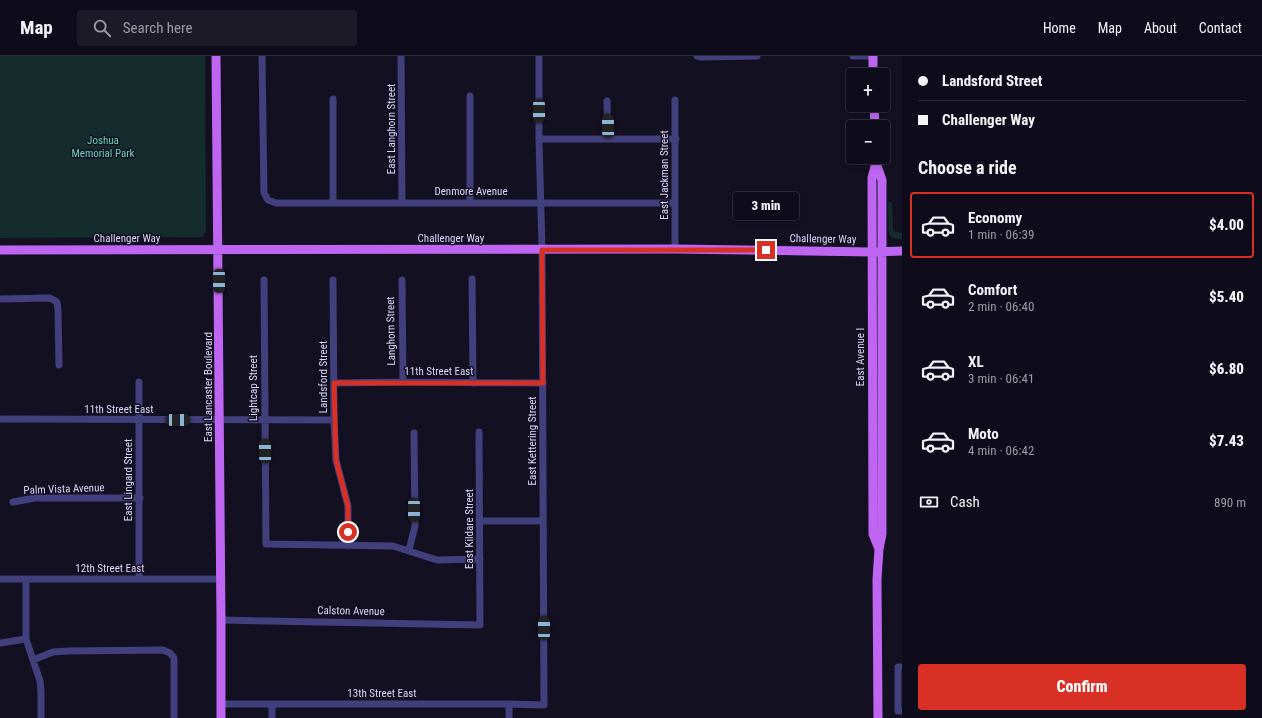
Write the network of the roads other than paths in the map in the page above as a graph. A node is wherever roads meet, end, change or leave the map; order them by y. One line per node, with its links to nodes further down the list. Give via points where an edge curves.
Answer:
1 (216, 56): 26 (main road, East Lancaster Boulevard)
2 (262, 56): 20 (street, Denmore Avenue, via 264,193 268,200 276,203)
3 (401, 56): 21 (street, East Langhorn Street)
4 (539, 56): 15 (street, East Kettering Street)
5 (697, 56): 6 (street)
6 (745, 56): 7 (street)
7 (757, 56)
8 (853, 56): 9 (street)
9 (873, 56): 10 (main road)
10 (873, 68)
11 (470, 96): 22 (street)
12 (333, 99): 20 (street)
13 (675, 100): 17 (street, East Jackman Street)
14 (607, 101): 16 (street)
15 (539, 139): 16 (street); 19 (street, East Kettering Street)
16 (608, 139): 17 (street)
17 (676, 139): 23 (street, East Jackman Street)
18 (877, 164): 29 (main road, East Avenue I, via 882,180)
19 (541, 202): 22 (street, Denmore Avenue); 23 (street, Denmore Avenue); 27 (street, East Kettering Street)
20 (333, 203): 21 (street, Denmore Avenue)
21 (402, 203): 22 (street, Denmore Avenue)
22 (470, 203)
23 (675, 203): 24 (street, East Jackman Street)
24 (675, 249): 27 (main road, Challenger Way); 29 (main road, Challenger Way)
25 (0, 250): 26 (main road, Challenger Way)
26 (219, 250): 27 (main road, Challenger Way); 43 (main road, East Lancaster Boulevard)
27 (542, 250): 40 (street, East Kettering Street)
28 (902, 251): 29 (main road, Challenger Way)
29 (877, 252): 47 (main road, East Avenue I); 49 (main road, East Avenue I)
30 (472, 279): 39 (street)
31 (264, 280): 44 (street, Lightcap Street)
32 (333, 280): 38 (street, Landsford Street)
33 (402, 280): 37 (street, Langhorn Street)
34 (0, 299): 35 (street, via 50,298 57,302)
35 (59, 365)
36 (139, 382): 42 (street, East Lingard Street)
37 (403, 382): 38 (street, 11th Street East); 39 (street, 11th Street East)
38 (334, 383): 45 (street, Landsford Street)
39 (473, 383): 40 (street, 11th Street East)
40 (543, 383): 53 (street, East Kettering Street)
41 (0, 419): 42 (street, 11th Street East)
42 (139, 420): 43 (street, 11th Street East); 50 (street, East Lingard Street)
43 (220, 420): 44 (street, 11th Street East); 61 (main road, East Lancaster Boulevard)
44 (264, 420): 45 (street, 11th Street East); 54 (street, Lightcap Street, via 266,544)
45 (334, 420): 54 (street, Landsford Street, via 336,460 348,506)
46 (479, 432): 52 (street, East Kildare Street)
47 (882, 432): 49 (main road); 55 (main road, East Avenue I, via 882,534)
48 (414, 433): 56 (street, via 415,526)
49 (872, 433): 55 (main road, East Avenue I, via 873,534)
50 (140, 498): 51 (street, Palm Vista Avenue, via 35,498); 60 (street, East Lingard Street)
51 (13, 502)
52 (480, 521): 53 (street); 57 (street, East Kildare Street)
53 (544, 521): 71 (street, East Kettering Street)
54 (348, 546): 56 (street, via 393,546)
55 (879, 549): 78 (main road, East Avenue I)
56 (409, 550): 57 (street, via 437,560)
57 (480, 559): 63 (street, East Kildare Street)
58 (0, 579): 59 (street, 12th Street East)
59 (26, 579): 60 (street, 12th Street East); 64 (street)
60 (139, 579): 61 (street, 12th Street East)
61 (221, 579): 62 (main road, East Lancaster Boulevard)
62 (222, 620): 63 (street, Calston Avenue); 68 (main road, East Lancaster Boulevard)
63 (480, 624)
64 (26, 639): 65 (street); 66 (street)
65 (0, 643)
66 (33, 660): 73 (street, via 40,680); 74 (street, via 53,652 163,650 174,658)
67 (900, 667): 72 (street, via 898,711)
68 (221, 704): 69 (street, 13th Street East); 75 (main road, East Lancaster Boulevard)
69 (272, 704): 70 (street, 13th Street East); 76 (street)
70 (509, 704): 71 (street, 13th Street East); 77 (street)
71 (544, 705)
72 (902, 711)
73 (41, 718)
74 (174, 718)
75 (221, 718)
76 (272, 718)
77 (509, 718)
78 (878, 718)

